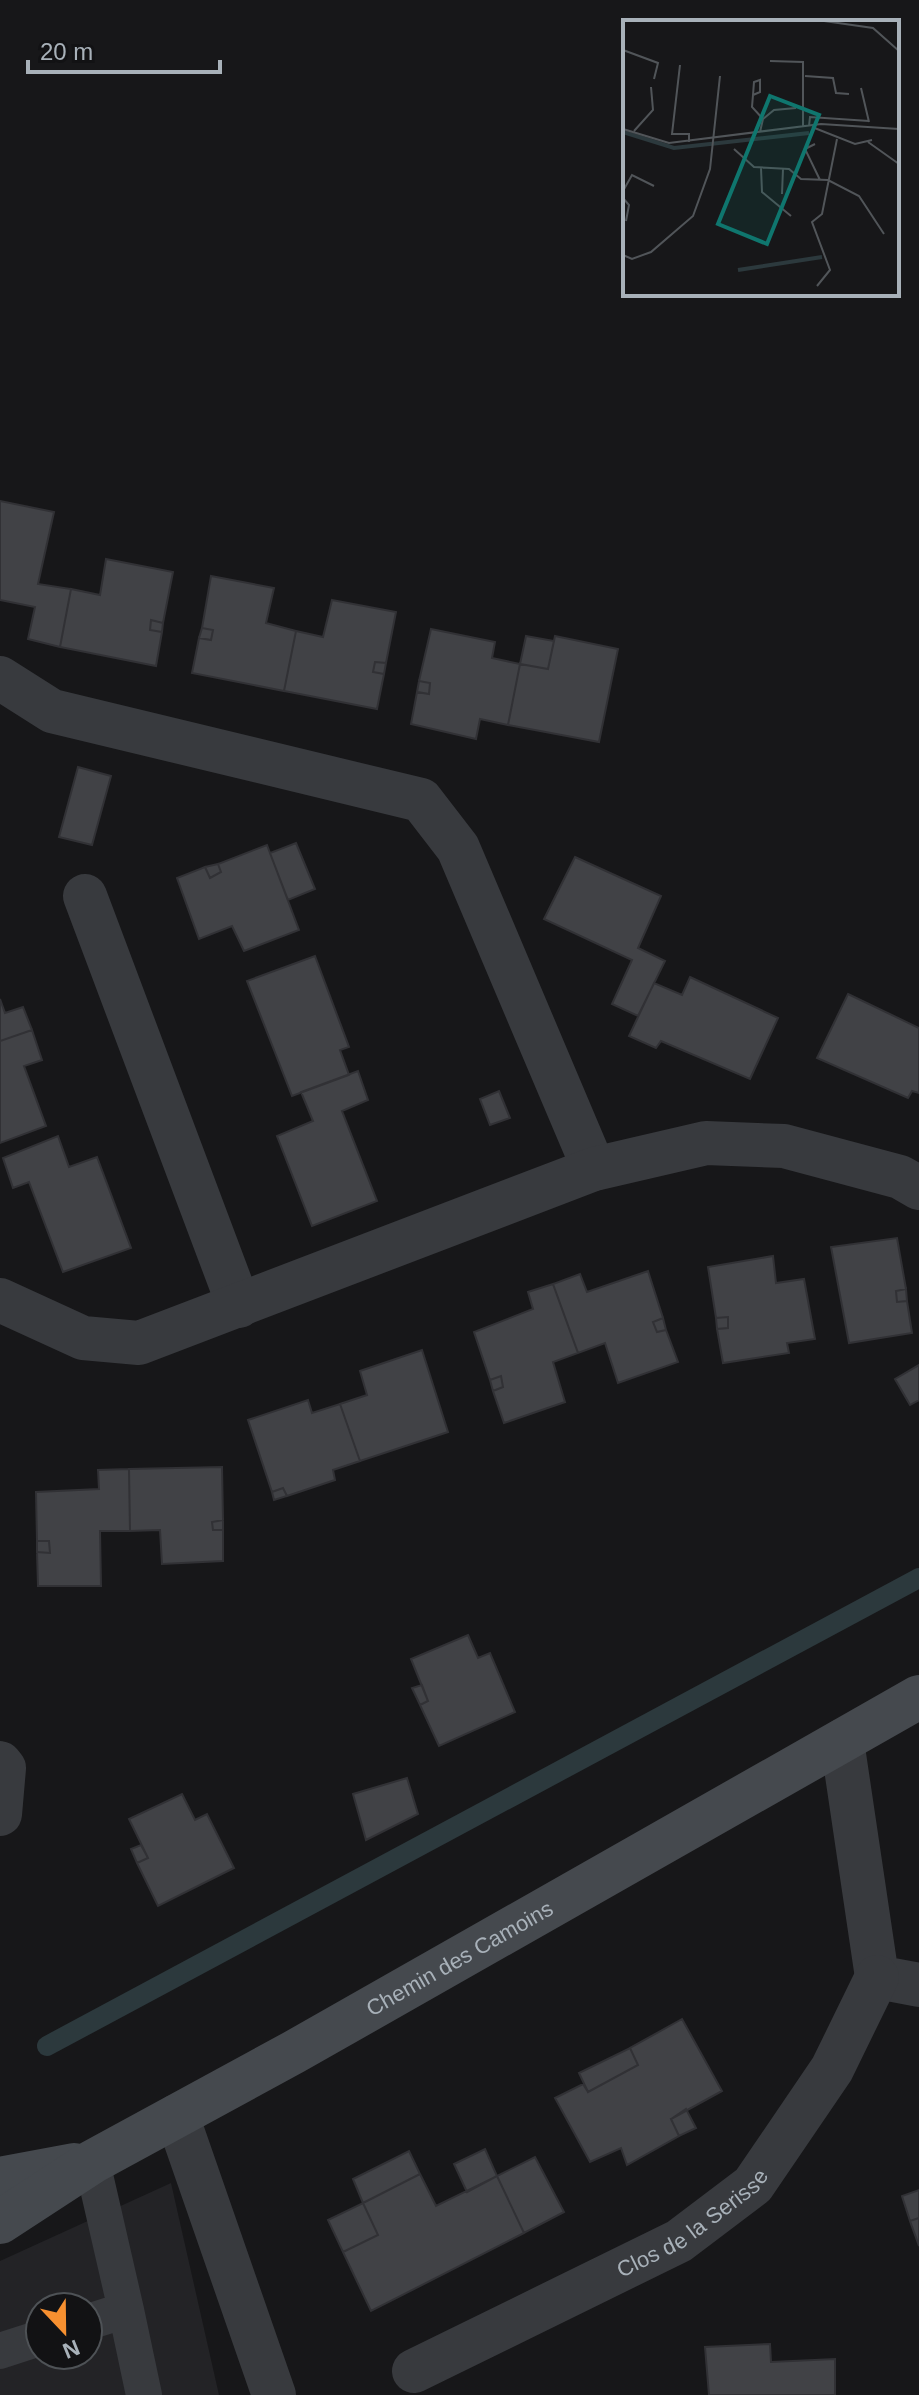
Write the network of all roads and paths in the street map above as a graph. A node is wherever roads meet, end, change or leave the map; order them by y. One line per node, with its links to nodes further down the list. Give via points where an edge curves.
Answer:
1 (0, 678): 3 (street, via 52,711 421,800 458,848)
2 (85, 896): 6 (street)
3 (594, 1169): 4 (street, via 706,1143 784,1146 900,1177); 6 (street)
4 (919, 1188)
5 (0, 1300): 6 (street, via 83,1338 139,1343)
6 (239, 1306)
7 (919, 1697): 8 (street, Chemin des Camoins)
8 (842, 1741): 11 (street, Clos de la Serisse); 12 (street, Chemin des Camoins)
9 (0, 1763): 10 (street)
10 (0, 1814)
11 (898, 1981): 20 (street, Clos de la Serisse, via 753,2185 679,2241)
12 (177, 2116): 13 (street, Chemin des Camoins); 22 (street)
13 (92, 2162): 14 (street); 15 (street, Chemin des Camoins); 16 (lane)
14 (0, 2179)
15 (0, 2222)
16 (126, 2310): 17 (lane); 21 (lane)
17 (104, 2317)
18 (24, 2343): 19 (lane)
19 (0, 2351)
20 (414, 2371)
21 (144, 2395)
22 (274, 2395)

